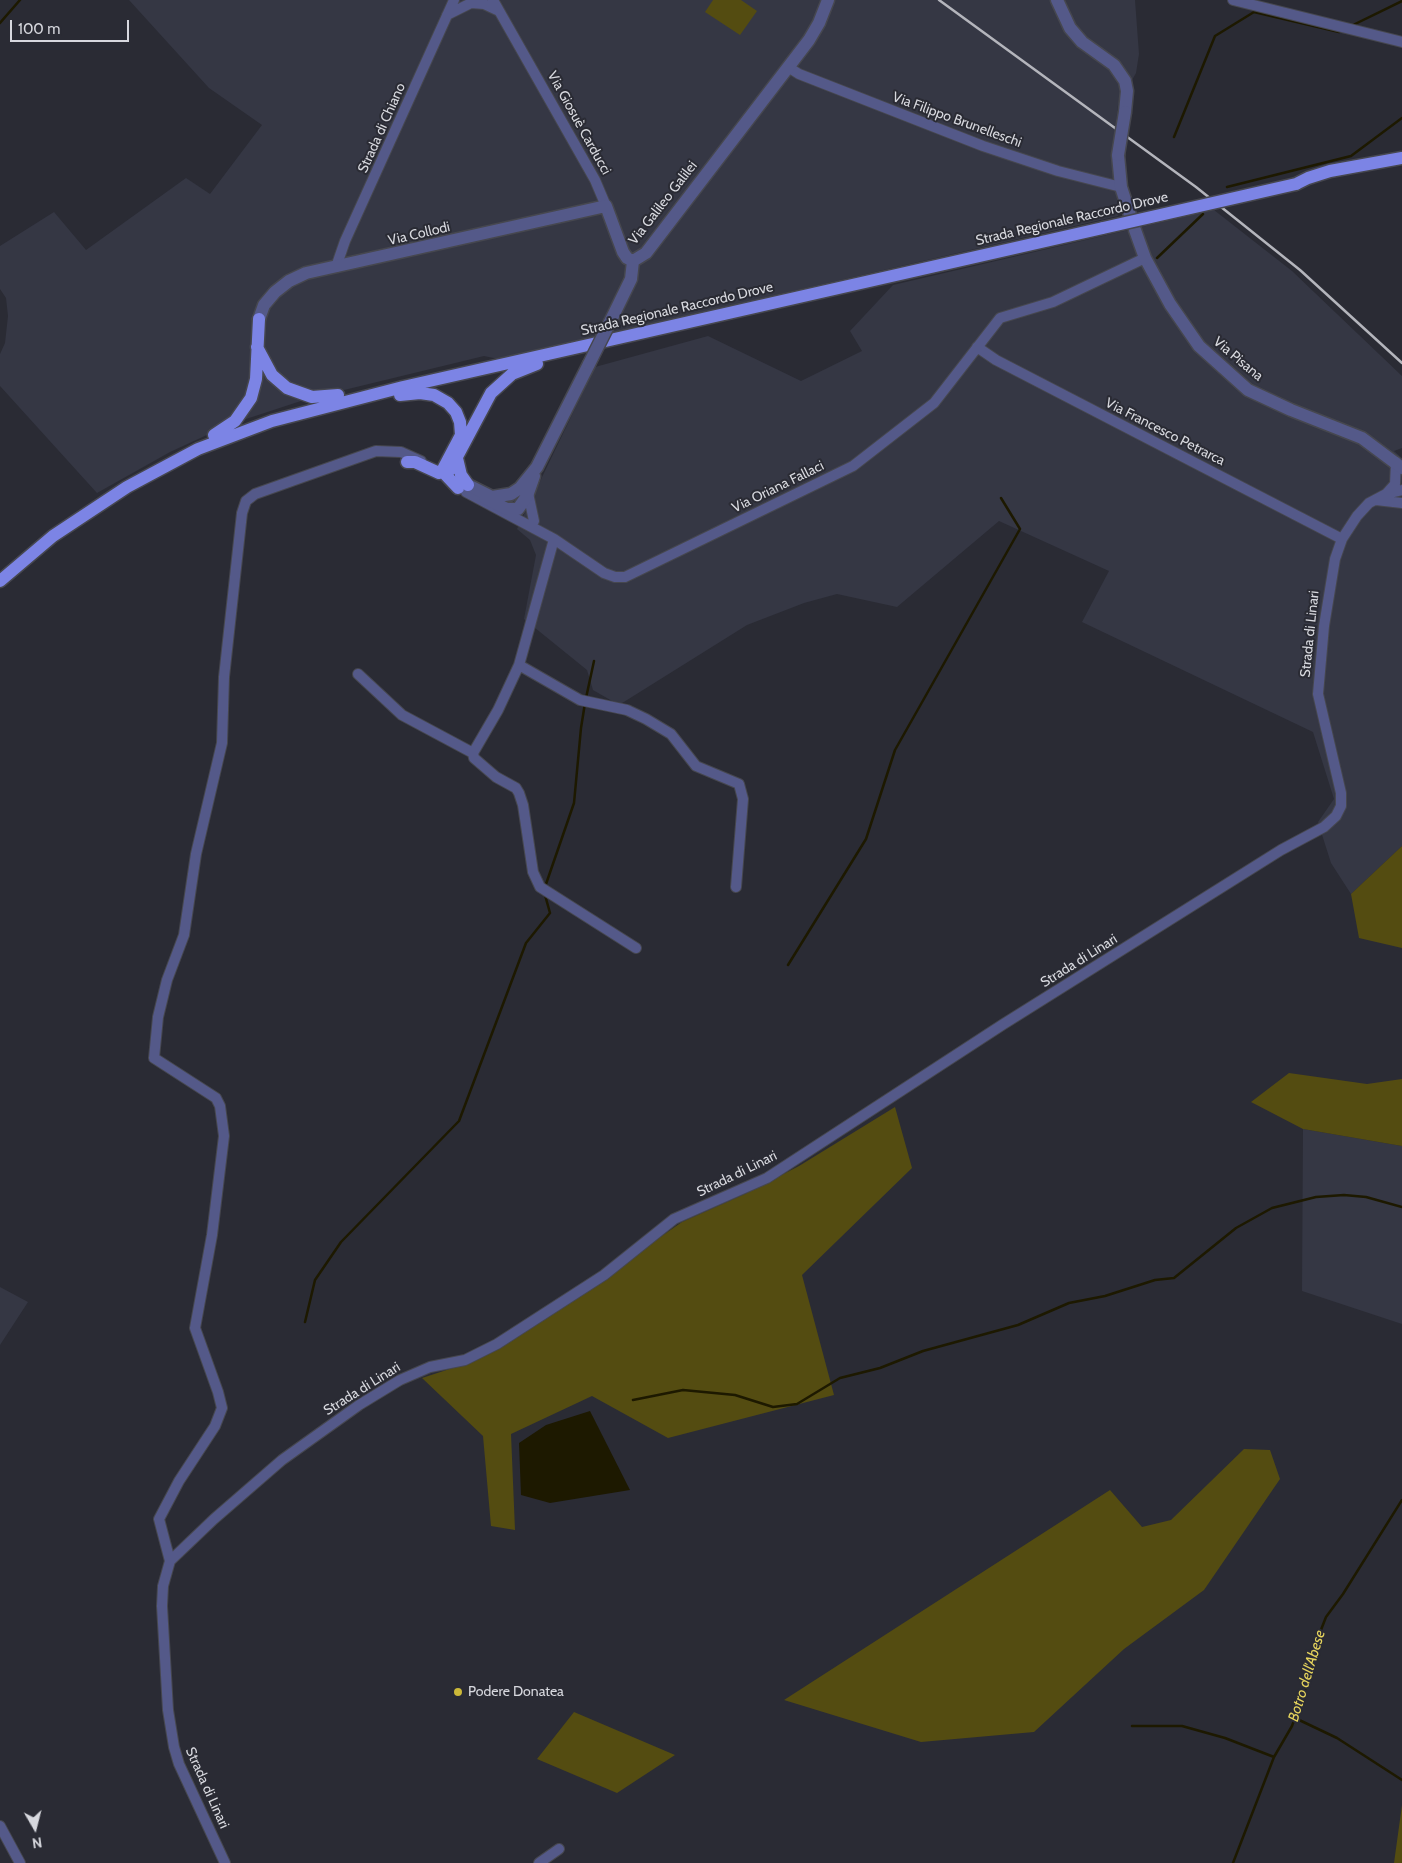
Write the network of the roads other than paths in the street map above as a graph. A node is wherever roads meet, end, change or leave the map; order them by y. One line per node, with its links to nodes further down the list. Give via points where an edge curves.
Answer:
1 (454, 0): 7 (street, Strada di Chiano)
2 (493, 0): 6 (street, Via Giosuè Carducci)
3 (828, 0): 9 (street, Via Galileo Galilei, via 815,32)
4 (1057, 0): 13 (street, bridge, via 1070,28 1082,42 1114,65 1125,81 1127,91 1118,155)
5 (1233, 0): 8 (street)
6 (500, 12): 7 (street, via 484,4 471,3); 14 (street, Via Giosuè Carducci, via 595,180)
7 (447, 15): 19 (street, Strada di Chiano)
8 (1402, 42)
9 (788, 67): 13 (street, Via Filippo Brunelleschi, via 983,146); 18 (street, Via Galileo Galilei, via 648,250)
10 (1402, 158): 12 (main road, via 1330,172)
11 (1402, 165): 12 (main road, Strada Regionale Raccordo Drove)
12 (1296, 184): 21 (main road, Strada Regionale Raccordo Drove, bridge)
13 (1121, 187): 15 (street)
14 (606, 206): 18 (street, Via Giosuè Carducci, via 623,252); 19 (street, Via Collodi)
15 (1130, 215)
16 (1135, 230): 17 (street, Via Pisana)
17 (1145, 258): 23 (street, Via Oriana Fallaci, via 1052,302 1000,318); 30 (street, Via Pisana, via 1170,304 1199,346 1248,390 1362,438)
18 (633, 261): 35 (street, Via Galileo Galilei, bridge, via 632,275 611,320)
19 (336, 267): 20 (street, Via Collodi, via 306,273 286,283 268,299)
20 (259, 319): 22 (main road)
21 (641, 332): 24 (main road, Strada Regionale Raccordo Drove); 27 (main road, via 615,345 534,364 509,376 485,400)
22 (257, 347): 24 (main road, via 265,365 279,382 298,394 312,397 332,396 461,366); 32 (main road, via 254,389 239,417 221,431 161,460)
23 (977, 347): 42 (street, Via Francesco Petrarca, via 996,360); 43 (street, Via Oriana Fallaci, via 934,403 853,466 636,572 625,577 604,573)
24 (495, 366): 25 (main road, Strada Regionale Raccordo Drove, via 327,405)
25 (263, 424): 27 (main road, via 294,420 401,394 425,394 444,401 458,416 461,435); 32 (main road, Strada Regionale Raccordo Drove, via 198,449)
26 (367, 455): 28 (street, via 390,450); 29 (street, via 388,455); 50 (street, via 255,494 246,501 242,513 226,657 222,742 196,854 184,935 167,980 158,1017 154,1058 216,1098 224,1136 212,1235 195,1328 222,1408 215,1426 159,1519)
27 (453, 456): 28 (main road); 31 (main road, via 452,468); 33 (main road)
28 (420, 461): 31 (street)
29 (407, 462): 31 (main road); 33 (street)
30 (1399, 465): 36 (street, via 1395,484)
31 (443, 473): 33 (main road)
32 (142, 478): 44 (main road, Strada Regionale Raccordo Drove, via 53,536)
33 (464, 488): 37 (street); 40 (street, via 507,509); 41 (street)
34 (1402, 490): 36 (street, Strada di Linari)
35 (523, 492): 37 (street); 40 (street, Via Galileo Galilei, via 520,506); 41 (street)
36 (1386, 494): 38 (street, Strada di Linari)
37 (492, 497): 40 (street)
38 (1376, 500): 39 (street); 42 (street, Strada di Linari, via 1356,516)
39 (1402, 503)
40 (515, 509): 41 (street)
41 (529, 522): 43 (street, Via Oriana Fallaci)
42 (1342, 540): 50 (street, Strada di Linari, via 1330,582 1318,694 1342,806 1324,827 1280,850 1010,1020 767,1178 674,1219 604,1275 497,1344 465,1360 415,1373 359,1405 282,1460)
43 (558, 541): 45 (street)
44 (0, 581)
45 (519, 665): 47 (street); 48 (street, via 585,701 627,710 646,719 671,734 696,766 739,784 743,799)
46 (358, 674): 47 (street, via 402,715)
47 (473, 753): 49 (street, via 477,761 516,788 519,794 528,828 533,872 540,887)
48 (736, 887)
49 (636, 948)
50 (170, 1561): 54 (street, Strada di Linari, via 163,1586 162,1606 168,1710 174,1747)
51 (0, 1826): 53 (street)
52 (559, 1849): 55 (street)
53 (20, 1863)
54 (225, 1863)
55 (540, 1863)

